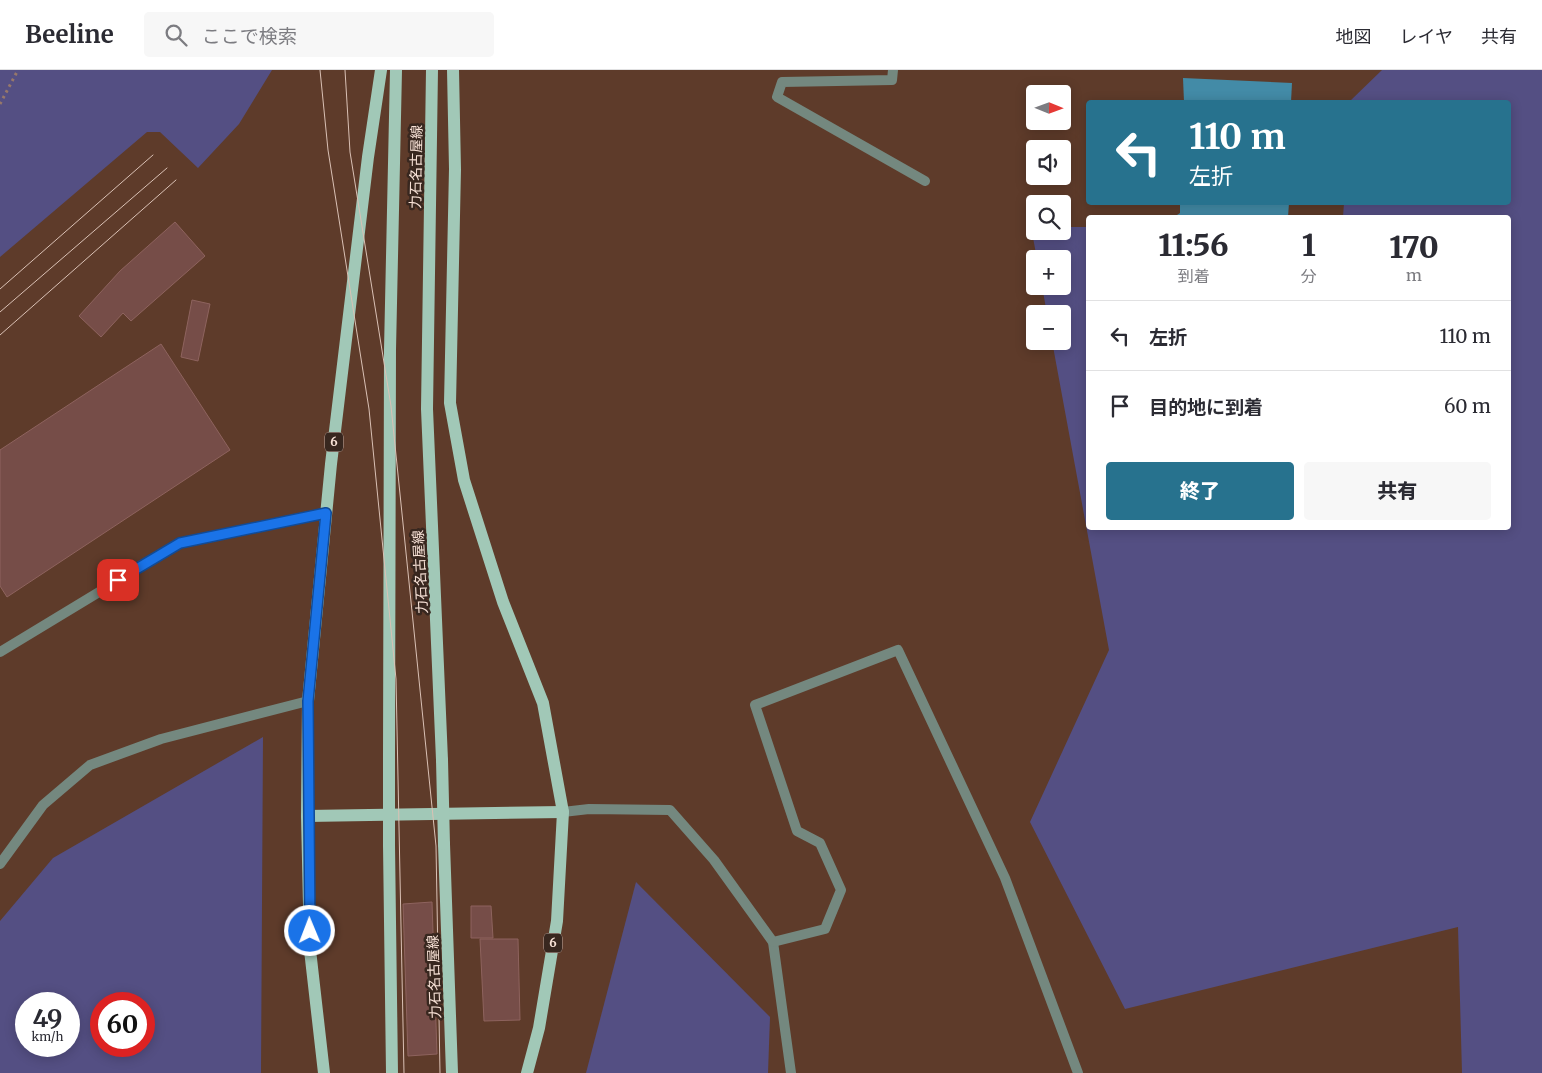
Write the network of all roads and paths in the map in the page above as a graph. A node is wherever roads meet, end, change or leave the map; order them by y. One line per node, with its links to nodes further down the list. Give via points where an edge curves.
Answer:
1 (18, 70): 7 (path)
2 (381, 70): 9 (main road, 6)
3 (396, 70): 17 (main road, 力石名古屋線, bridge, via 390,350 388,759)
4 (432, 70): 18 (main road, 力石名古屋線, bridge, via 427,409)
5 (454, 70): 12 (main road, 6, via 450,403 464,480 503,602 543,703)
6 (893, 70): 8 (lane, via 892,80 782,82 778,97)
7 (0, 104)
8 (924, 181)
9 (326, 513): 10 (lane, via 180,543); 11 (main road, 6)
10 (0, 652)
11 (308, 701): 13 (main road, 6); 14 (lane, via 161,739 90,765 43,804)
12 (563, 812): 13 (main road); 15 (lane, via 588,809 670,810 714,860); 19 (main road, 6, via 557,921 539,1028)
13 (307, 816): 16 (main road, 6, via 310,950)
14 (0, 864)
15 (773, 942): 20 (lane); 21 (lane, via 825,930 841,890 820,843 797,831 755,705 898,650 1005,878)
16 (324, 1073)
17 (392, 1073)
18 (452, 1073)
19 (527, 1073)
20 (791, 1073)
21 (1078, 1073)

